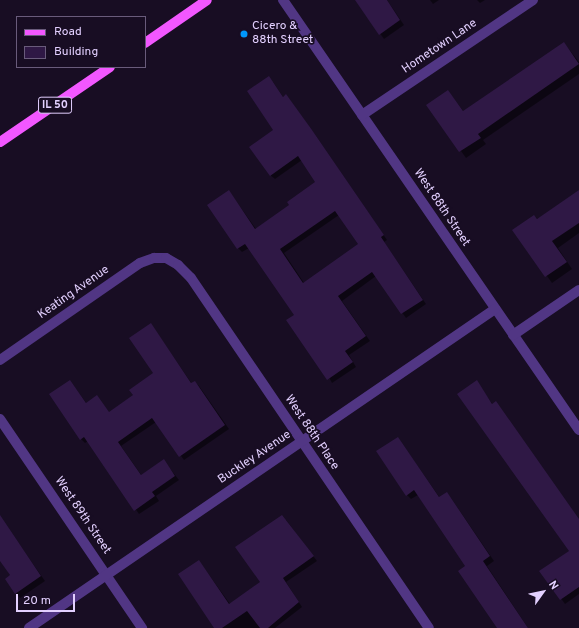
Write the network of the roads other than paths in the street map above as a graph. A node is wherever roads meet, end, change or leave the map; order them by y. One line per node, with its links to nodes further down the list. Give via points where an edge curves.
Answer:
1 (207, 0): 4 (main road)
2 (283, 0): 6 (street, West 88th Street)
3 (532, 0): 6 (street, Hometown Lane)
4 (146, 42)
5 (109, 68): 7 (main road, IL 50)
6 (362, 115): 10 (street, West 88th Street)
7 (0, 142)
8 (166, 258): 12 (street, Keating Avenue, via 154,258 140,263); 15 (street, West 88th Place, via 178,265 191,278)
9 (579, 290): 11 (street)
10 (495, 309): 11 (street, West 88th Street); 15 (street, Buckley Avenue)
11 (513, 335): 14 (street, West 88th Street)
12 (0, 360)
13 (0, 419): 16 (street, West 89th Street)
14 (579, 430)
15 (301, 442): 16 (street, Buckley Avenue); 19 (street, West 88th Place)
16 (106, 575): 17 (street, Buckley Avenue); 18 (street, West 89th Street)
17 (29, 628)
18 (142, 628)
19 (430, 628)

